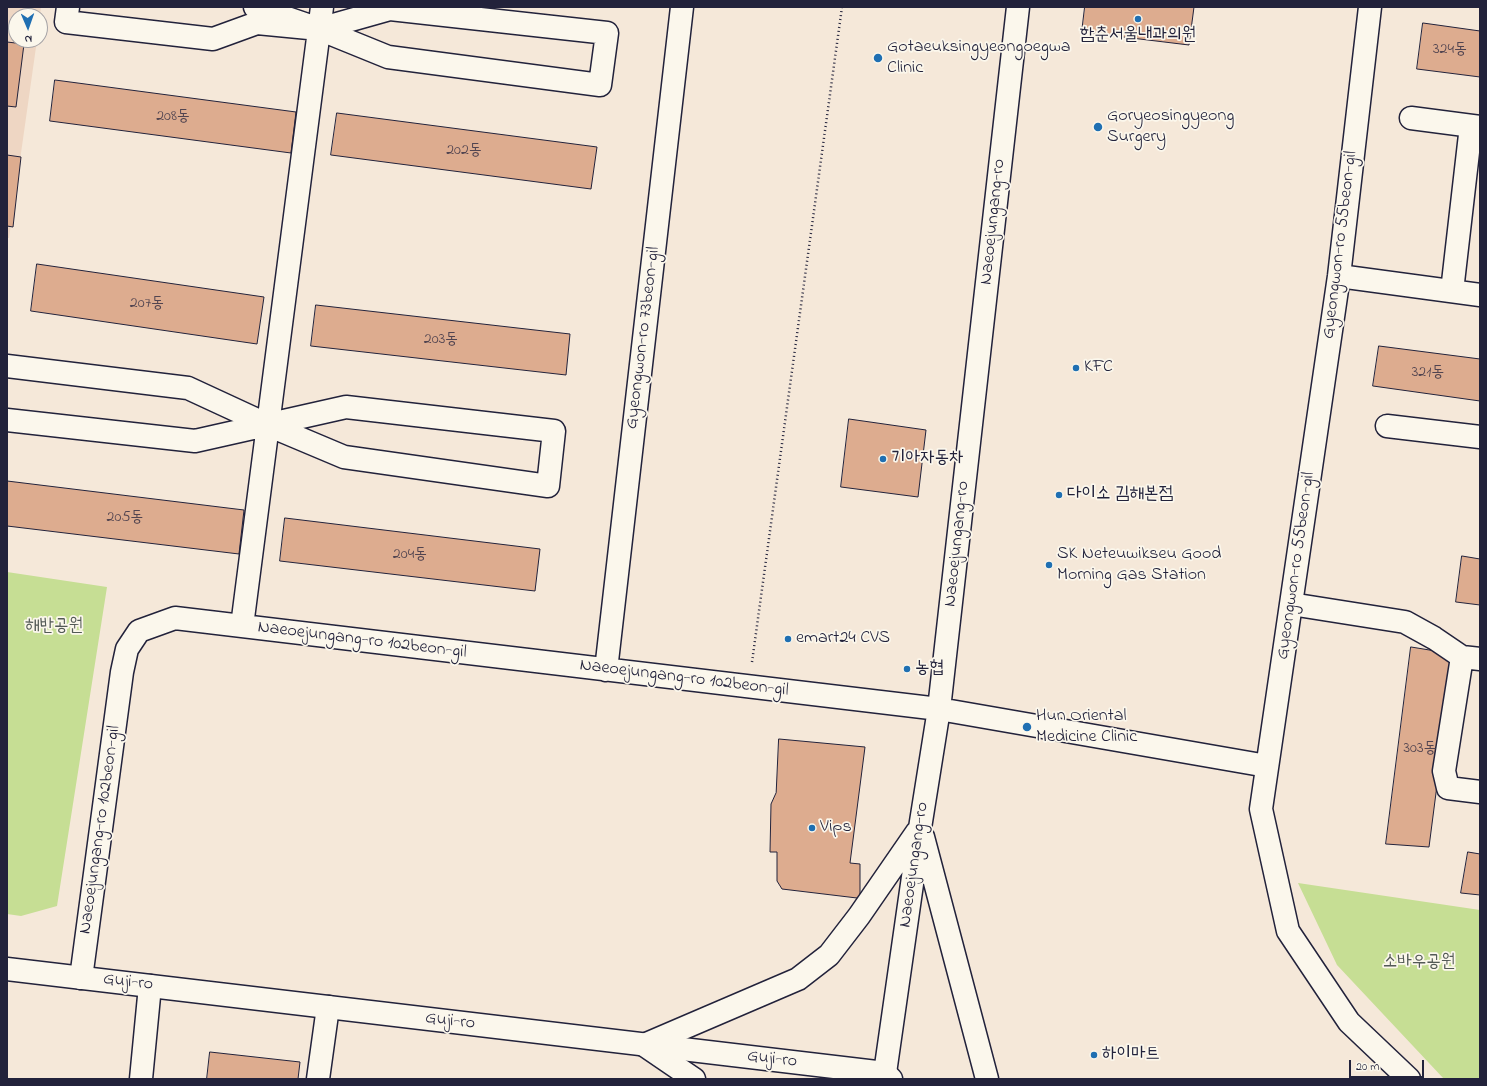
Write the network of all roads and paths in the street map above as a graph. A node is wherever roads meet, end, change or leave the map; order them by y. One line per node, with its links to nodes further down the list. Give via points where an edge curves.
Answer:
1 (68, 7): 8 (street, via 66,22 213,39 257,23)
2 (255, 7): 8 (street)
3 (322, 7): 8 (street)
4 (682, 7): 22 (street, Gyeongwon-ro 73beon-gil)
5 (842, 7): 23 (path)
6 (1018, 7): 24 (street, Naeoejungang-ro)
7 (1370, 7): 11 (street, Gyeongwon-ro 55beon-gil)
8 (319, 29): 8 (street, via 388,58 600,85 607,33 390,9); 16 (street)
9 (1411, 118): 10 (street)
10 (1476, 126): 12 (street)
11 (1339, 276): 12 (street); 19 (street, Gyeongwon-ro 55beon-gil)
12 (1452, 291): 13 (street)
13 (1480, 295)
14 (7, 366): 16 (street, via 188,388)
15 (7, 420): 16 (street, via 195,441)
16 (268, 425): 16 (street, via 344,457 548,486 554,431 346,407); 20 (street)
17 (1388, 426): 18 (street)
18 (1480, 437)
19 (1291, 604): 21 (street, via 1405,622); 25 (street, Gyeongwon-ro 55beon-gil)
20 (242, 626): 22 (street, Naeoejungang-ro 102beon-gil); 29 (street, Naeoejungang-ro 102beon-gil, via 175,618 139,631 127,648)
21 (1471, 658): 26 (street, via 1444,772 1448,788)
22 (606, 670): 23 (street, Naeoejungang-ro 102beon-gil)
23 (749, 687): 24 (street, Naeoejungang-ro 102beon-gil)
24 (939, 710): 25 (street, Naeoejungang-ro 102beon-gil); 27 (street, Naeoejungang-ro)
25 (1267, 766): 38 (street, Gyeongwon-ro 55beon-gil, via 1261,809 1288,931 1349,1022)
26 (1480, 792)
27 (920, 828): 32 (street, via 829,955 798,979); 33 (street, Naeoejungang-ro); 37 (street)
28 (7, 969): 29 (street, Guji-ro)
29 (81, 978): 30 (street, Guji-ro)
30 (150, 986): 31 (street, Guji-ro); 34 (street)
31 (328, 1007): 32 (street, Guji-ro); 35 (street)
32 (644, 1045): 33 (street, Guji-ro); 36 (street)
33 (886, 1077)
34 (141, 1079)
35 (318, 1079)
36 (694, 1079)
37 (987, 1079)
38 (1409, 1079)

